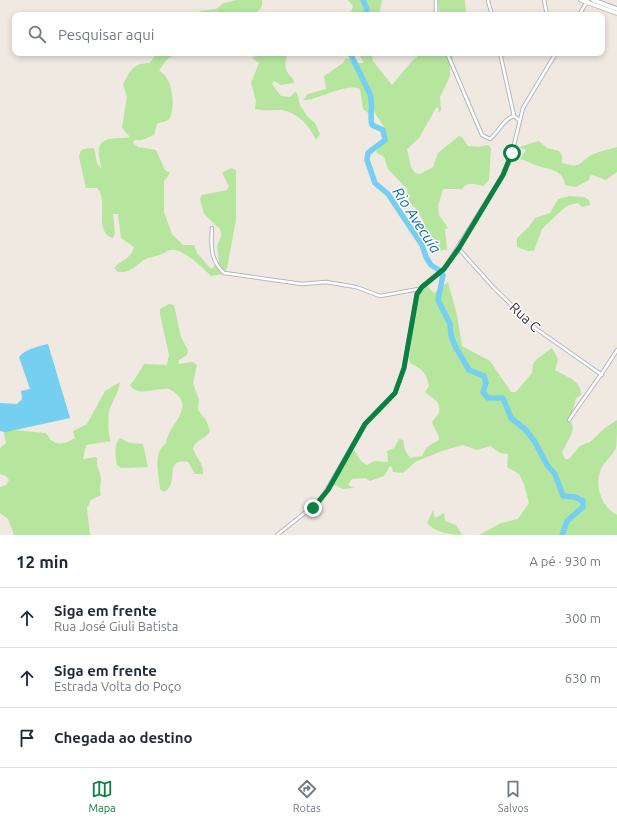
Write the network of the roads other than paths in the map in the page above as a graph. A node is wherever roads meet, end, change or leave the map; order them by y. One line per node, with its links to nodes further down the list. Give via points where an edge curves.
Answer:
1 (436, 0): 9 (street)
2 (544, 0): 11 (street)
3 (581, 0): 6 (main road)
4 (593, 0): 7 (main road)
5 (488, 1): 10 (street)
6 (588, 1): 12 (street); 13 (main road)
7 (600, 1): 8 (main road)
8 (617, 9)
9 (436, 12)
10 (491, 12)
11 (546, 12)
12 (581, 12)
13 (617, 13)
14 (448, 56): 17 (street, via 485,138 490,139 503,123)
15 (501, 56): 17 (street)
16 (554, 56): 18 (street, via 526,102)
17 (514, 116): 18 (street)
18 (519, 120): 20 (street, via 507,168)
19 (212, 228): 21 (street, via 213,260 224,273 302,284 326,282 356,286 380,296)
20 (459, 248): 21 (street, via 444,269); 23 (street, Rua C, via 494,288 535,328)
21 (419, 289): 25 (street, via 415,298 404,368 395,393 365,424 322,500)
22 (617, 350): 23 (street)
23 (602, 375): 24 (street)
24 (569, 420)
25 (277, 535)

